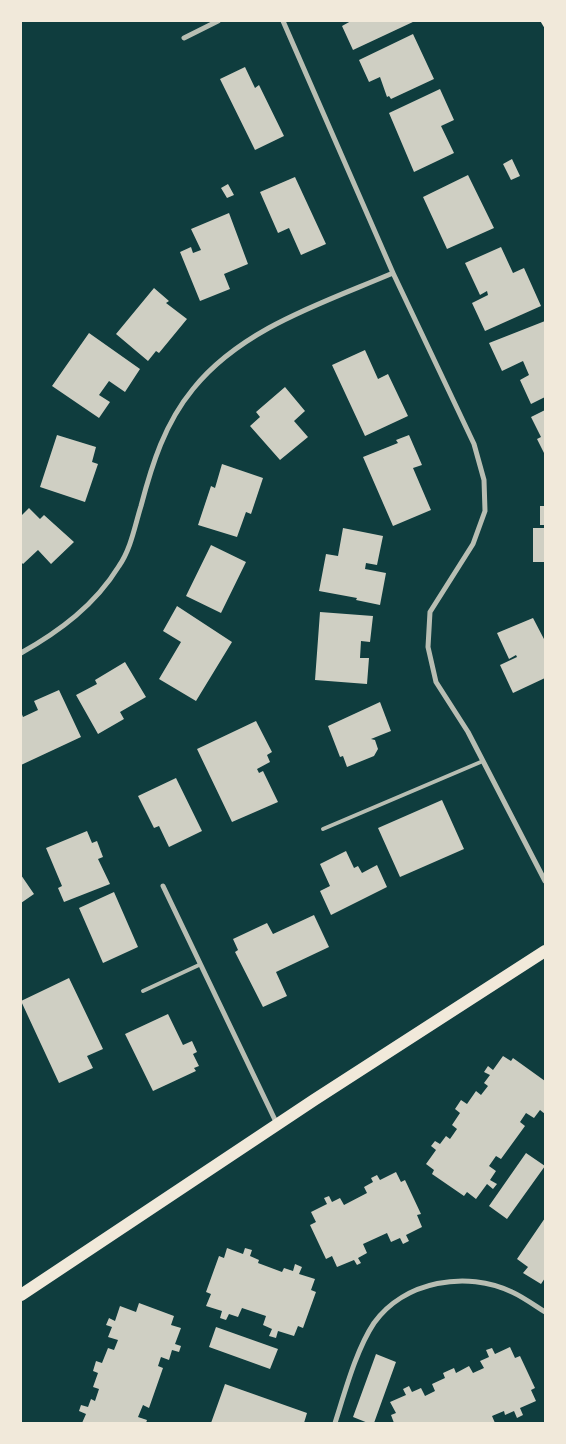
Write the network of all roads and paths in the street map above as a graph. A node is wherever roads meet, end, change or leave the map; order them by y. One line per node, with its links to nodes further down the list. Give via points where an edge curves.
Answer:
1 (218, 21): 5 (street)
2 (283, 21): 6 (street)
3 (542, 21): 4 (path)
4 (545, 26)
5 (184, 38)
6 (393, 273): 7 (street, via 284,319 212,368 192,390 167,430 120,565 77,617); 8 (street, via 474,444 484,480 486,511 473,544 430,612 428,647 436,682)
7 (21, 653)
8 (483, 761): 9 (lane); 10 (street)
9 (323, 829)
10 (545, 881)
11 (163, 886): 13 (street)
12 (545, 951): 15 (main road)
13 (200, 965): 14 (lane); 15 (street)
14 (144, 991)
15 (277, 1124): 16 (main road)
16 (21, 1295)
17 (545, 1312): 18 (street, via 512,1292 491,1284 458,1280 425,1286 394,1304 374,1324 364,1341)
18 (335, 1423)

